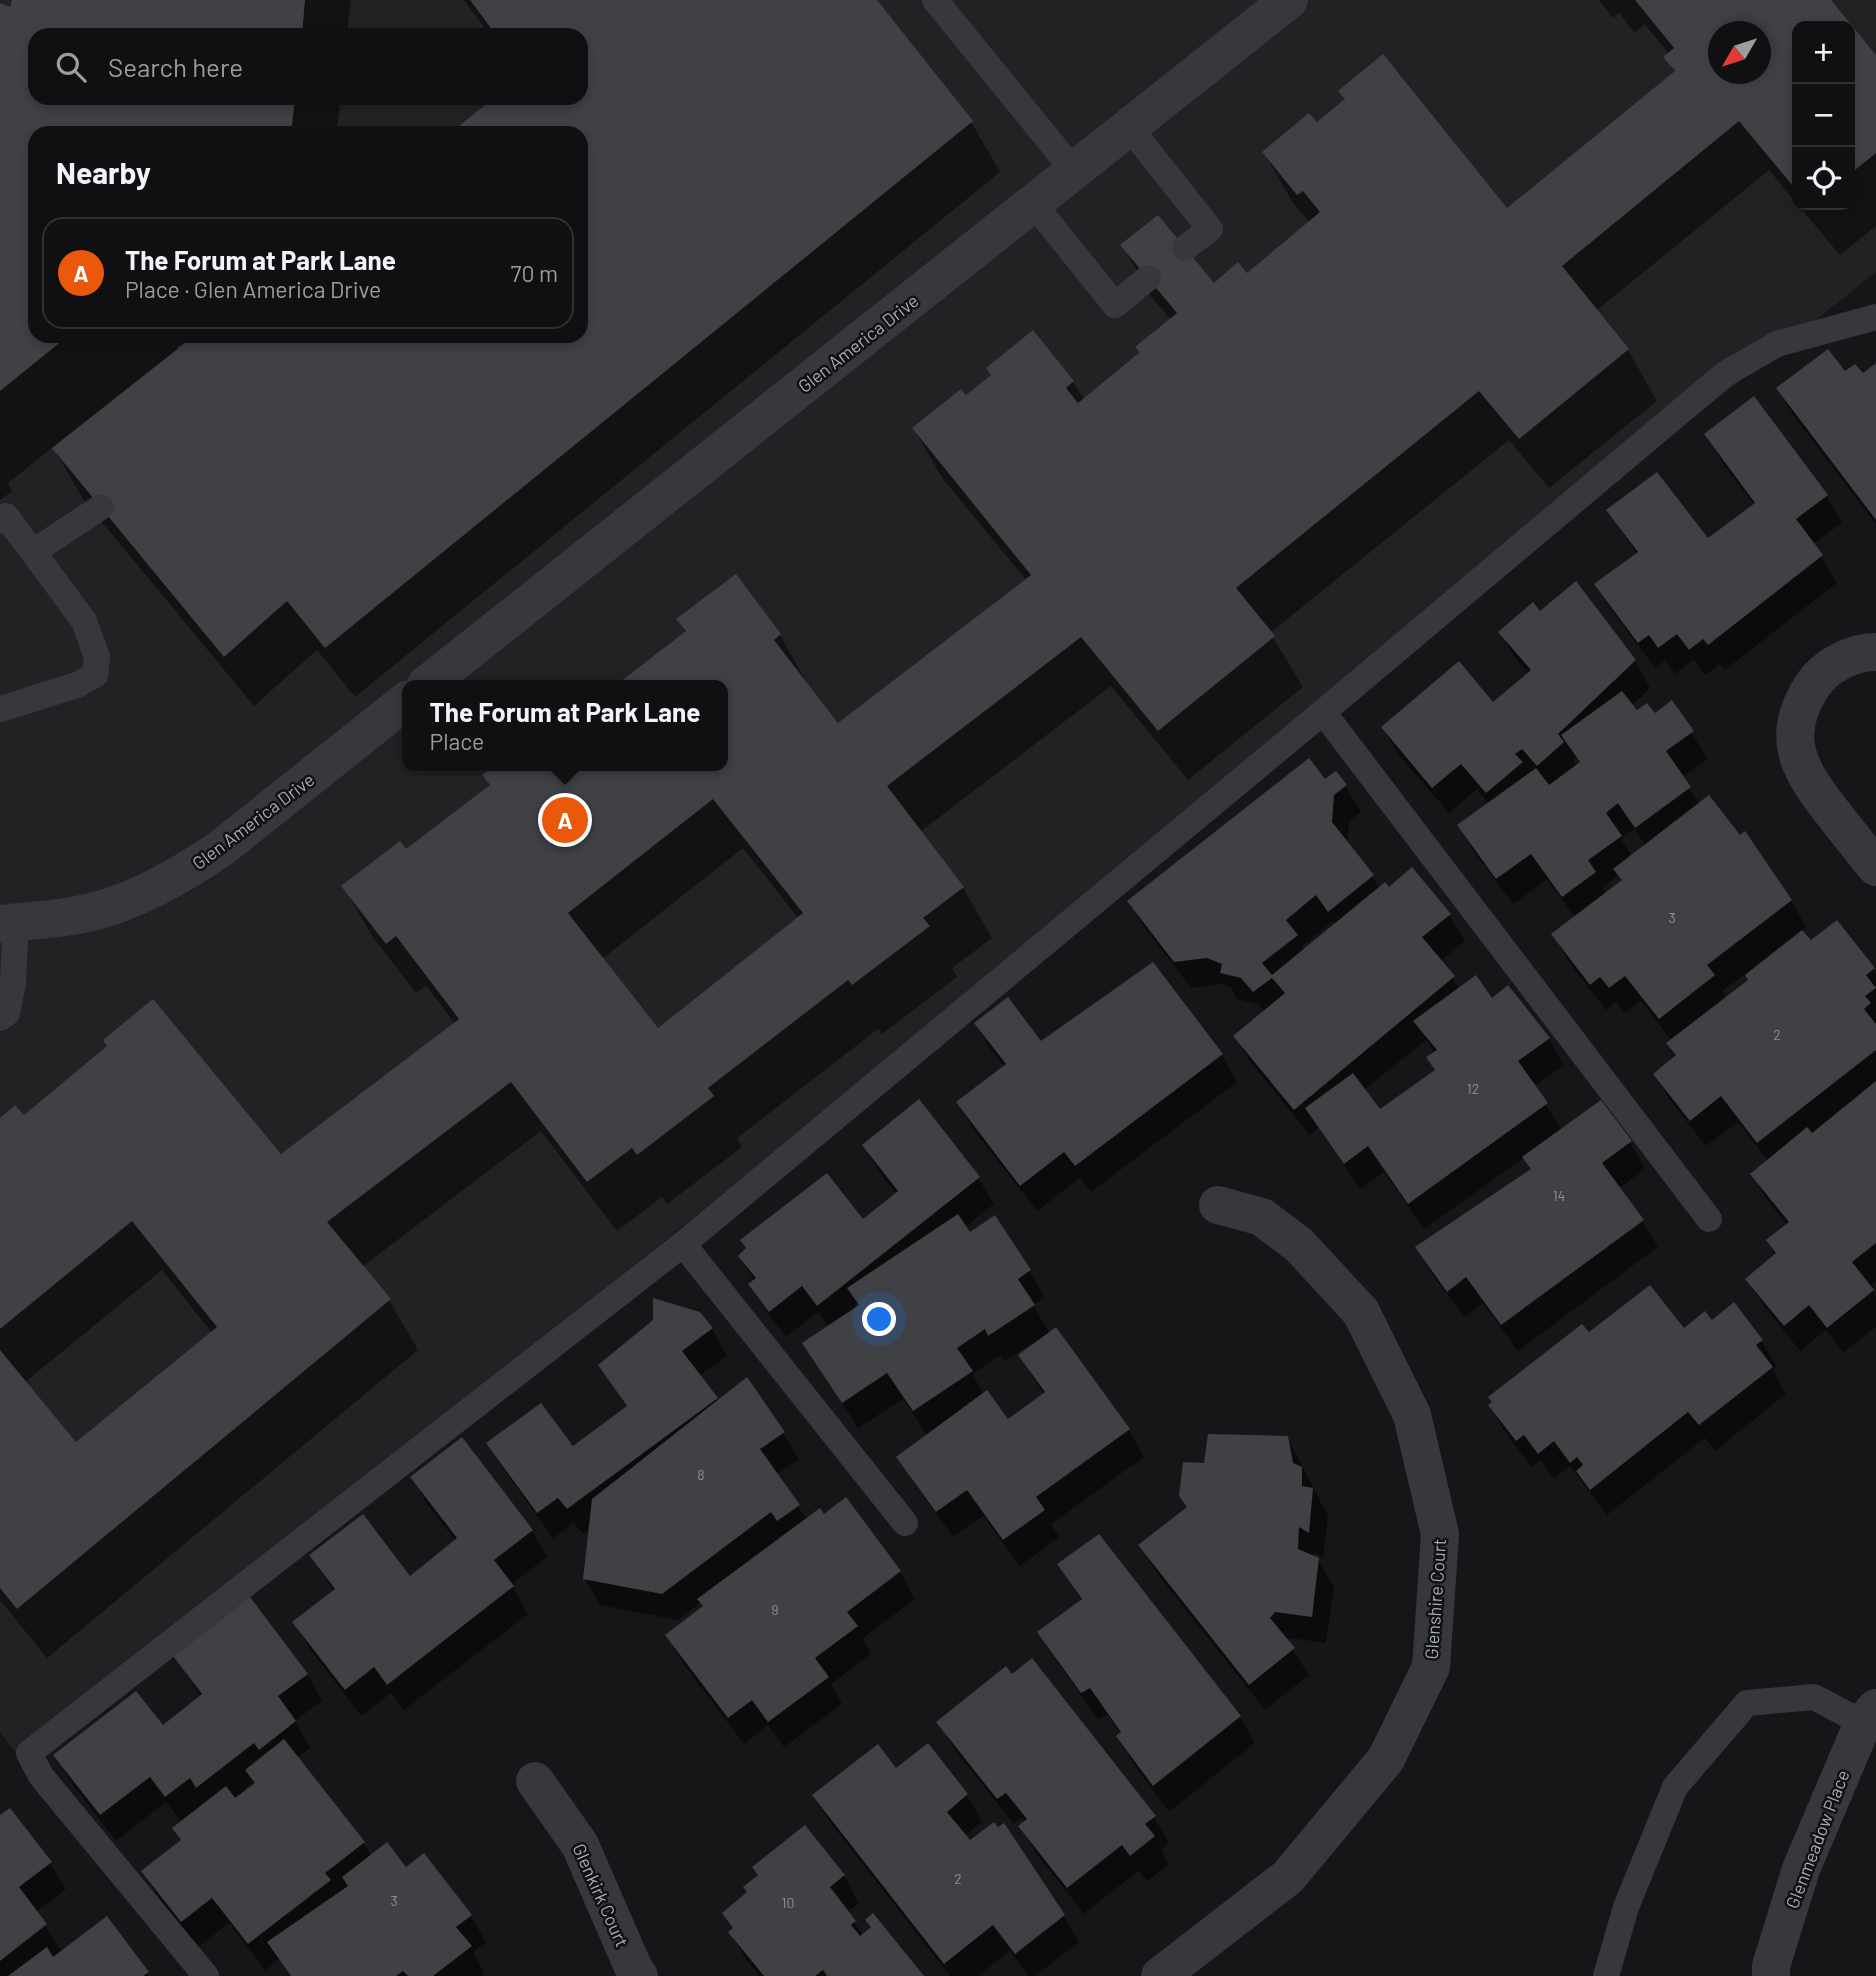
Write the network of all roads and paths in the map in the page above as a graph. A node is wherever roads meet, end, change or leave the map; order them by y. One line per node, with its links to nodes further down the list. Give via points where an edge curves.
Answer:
1 (935, 0): 4 (lane)
2 (1289, 0): 3 (street, Glen America Drive)
3 (1129, 127): 4 (street, Glen America Drive); 6 (lane, via 1210,229)
4 (1074, 171): 5 (street, Glen America Drive)
5 (1033, 203): 7 (lane, via 1115,305); 13 (street, Glen America Drive)
6 (1185, 248)
7 (1148, 278)
8 (1876, 317): 16 (lane, via 1777,345 1725,374)
9 (101, 507): 11 (lane)
10 (0, 521): 11 (lane, via 6,516)
11 (33, 552): 15 (lane, via 84,621 97,657 95,675)
12 (1876, 652): 17 (street, via 1840,661 1817,678 1802,702 1795,729 1798,757 1809,783)
13 (432, 680)
14 (402, 705): 18 (street, Glen America Drive, via 192,869 102,910)
15 (0, 709)
16 (1323, 712): 21 (lane); 22 (lane)
17 (1876, 867)
18 (8, 923): 19 (lane, via 12,983 7,1013)
19 (0, 1018)
20 (1218, 1205): 28 (street, Glenshire Court, via 1262,1217 1299,1245 1361,1312 1412,1415 1440,1534 1432,1654 1431,1667 1386,1759 1287,1877)
21 (1709, 1219)
22 (683, 1244): 23 (lane); 26 (lane, via 29,1753 41,1776)
23 (905, 1523)
24 (1870, 1716): 29 (lane, via 1814,1697 1747,1703 1675,1787 1626,1907); 30 (street, Glenmeadow Place, via 1801,1869)
25 (534, 1781): 27 (street, Glenkirk Court, via 580,1845)
26 (206, 1976)
27 (639, 1976)
28 (1160, 1976)
29 (1606, 1976)
30 (1771, 1976)

